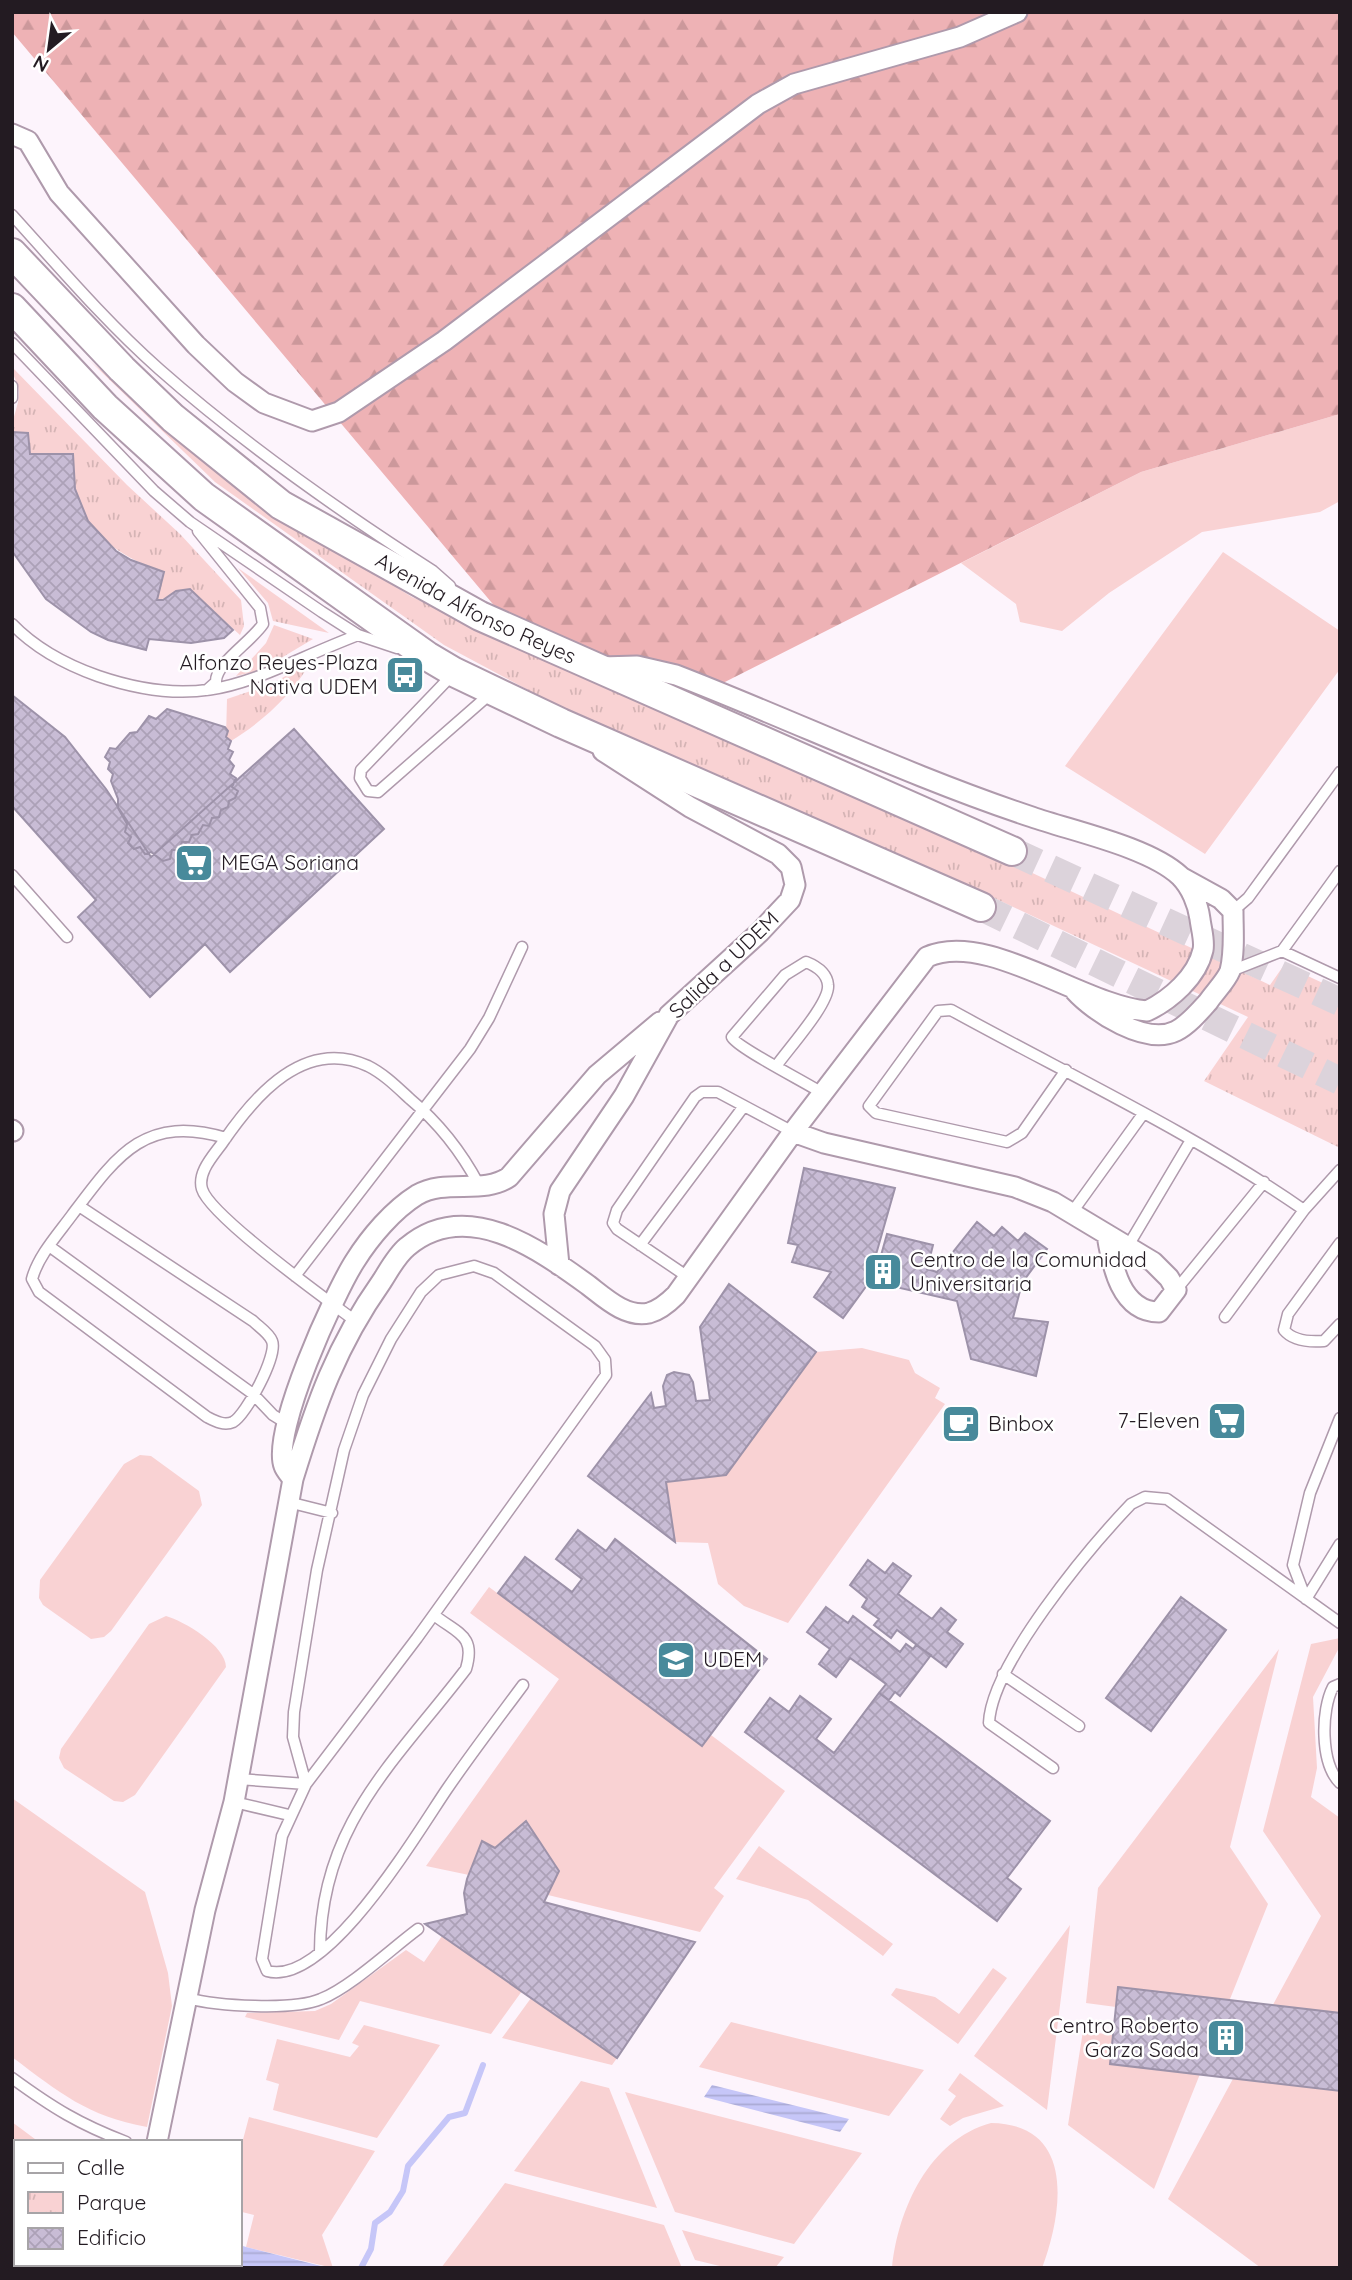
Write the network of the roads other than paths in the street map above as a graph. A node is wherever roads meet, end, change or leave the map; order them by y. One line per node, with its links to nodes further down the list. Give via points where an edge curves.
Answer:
1 (1017, 12): 2 (street, via 960,37 794,85 758,104 444,341 340,412 312,421 264,402 234,382 59,194 28,141)
2 (12, 134)
3 (12, 215): 10 (lane, via 90,302 201,405 433,571)
4 (12, 253): 10 (main road, Avenida Alfonso Reyes, via 156,401 260,489 379,562)
5 (12, 308): 13 (main road, via 105,407 204,497)
6 (12, 343): 9 (lane)
7 (12, 386): 8 (lane)
8 (12, 398)
9 (190, 522): 12 (lane); 16 (lane, via 260,608 263,624 253,639 222,664 216,682)
10 (480, 616): 14 (main road, Avenida Alfonso Reyes)
11 (12, 624): 16 (lane, via 74,668 148,691)
12 (358, 635): 13 (lane); 16 (lane, via 256,678)
13 (426, 656): 15 (main road)
14 (597, 667): 22 (main road, Avenida Alfonso Reyes); 25 (street, via 637,666 676,675 961,790 1113,842)
15 (454, 673): 17 (main road); 17 (lane, via 361,770 368,791 378,792)
16 (206, 691)
17 (493, 692): 18 (main road)
18 (561, 723): 26 (main road); 34 (street, Salida a UDEM, via 690,807 778,854 791,867 795,878 790,900 741,951)
19 (1340, 772): 20 (lane)
20 (1330, 785): 21 (lane); 27 (lane, via 1248,898)
21 (1340, 791)
22 (1012, 851)
23 (1340, 871): 30 (lane)
24 (12, 875): 28 (lane)
25 (1181, 877): 27 (street); 33 (street, via 1198,905 1204,949 1169,1000 1147,1011 1138,1010)
26 (981, 906)
27 (1233, 911): 31 (street)
28 (67, 937)
29 (522, 947): 39 (lane, via 489,1018)
30 (1282, 951): 31 (lane); 32 (lane)
31 (1229, 972): 33 (street, via 1189,1022 1158,1035 1108,1018)
32 (1340, 978)
33 (1072, 988): 37 (street, via 986,954 942,950 915,970)
34 (668, 1015): 46 (street, via 597,1075 509,1177 497,1185); 55 (street, Salida a UDEM, via 624,1096 560,1191 554,1214)
35 (777, 1065): 35 (lane, via 740,1047 732,1037 785,975 806,962 825,976 827,995); 37 (lane)
36 (1066, 1070): 36 (lane, via 1022,1133 1007,1142 876,1113 869,1106 919,1034 944,1008); 40 (lane)
37 (822, 1093): 41 (street)
38 (744, 1106): 41 (lane); 52 (lane); 52 (lane, via 718,1092 695,1097 614,1216 617,1229)
39 (423, 1110): 42 (lane, via 386,1077 354,1061 332,1059 300,1065 267,1089); 46 (lane, via 465,1157); 56 (lane)
40 (1143, 1114): 43 (lane); 49 (lane)
41 (793, 1132): 49 (street, via 1015,1187); 57 (street)
42 (226, 1138): 47 (lane, via 199,1130 151,1135 125,1150); 56 (lane, via 202,1174 202,1190 230,1222)
43 (1191, 1140): 45 (lane); 54 (lane)
44 (1340, 1170): 48 (lane)
45 (1264, 1182): 48 (lane); 58 (lane)
46 (479, 1185): 59 (street, via 439,1187 418,1194 355,1260)
47 (79, 1206): 53 (lane); 63 (lane, via 265,1332 274,1353)
48 (1304, 1210): 60 (lane)
49 (1073, 1211): 50 (street)
50 (1107, 1235): 54 (street); 58 (street, via 1119,1282 1136,1307 1159,1312)
51 (1340, 1243): 62 (lane, via 1288,1314 1284,1330 1288,1336 1324,1341)
52 (640, 1245): 57 (lane)
53 (49, 1246): 63 (lane); 63 (lane, via 32,1279 40,1292 207,1417 221,1424 232,1423)
54 (1128, 1246): 58 (street, via 1161,1268)
55 (559, 1265): 57 (street, via 633,1312 663,1307); 61 (street, via 509,1236 455,1225 425,1234 405,1248)
56 (295, 1276): 59 (lane)
57 (688, 1277)
58 (1176, 1290)
59 (331, 1303): 61 (lane); 65 (street)
60 (1225, 1317)
61 (354, 1320): 67 (street, via 324,1384)
62 (1340, 1324)
63 (253, 1394): 65 (lane)
64 (1340, 1418): 66 (lane)
65 (286, 1423): 67 (street, via 283,1465)
66 (1337, 1433): 71 (lane, via 1310,1493 1293,1565)
67 (293, 1479): 68 (street)
68 (288, 1502): 69 (lane); 79 (street)
69 (332, 1513): 72 (lane, via 344,1450 363,1395 391,1339 421,1292 439,1275 474,1266 494,1273 594,1346 605,1360 606,1374); 81 (lane, via 317,1570 293,1712 296,1756)
70 (1340, 1544): 71 (lane)
71 (1306, 1599): 73 (lane); 74 (lane, via 1167,1499 1145,1497 1130,1504 1115,1520)
72 (434, 1615): 81 (lane); 85 (lane, via 468,1641 471,1650 466,1668 378,1779 350,1822 326,1884)
73 (1340, 1623)
74 (1003, 1674): 77 (lane); 78 (lane, via 989,1723)
75 (1340, 1684): 80 (lane, via 1333,1687 1323,1718 1329,1758)
76 (523, 1685): 85 (lane, via 378,1889)
77 (1079, 1726)
78 (1053, 1768)
79 (238, 1779): 81 (lane); 82 (street)
80 (1340, 1783)
81 (306, 1784): 83 (lane)
82 (234, 1802): 83 (lane); 86 (street)
83 (289, 1815): 85 (lane, via 262,1959 267,1970 279,1974 298,1968)
84 (418, 1929): 86 (lane, via 321,1999 297,2005 212,2004)
85 (320, 1952)
86 (187, 1998): 89 (street)
87 (12, 2078): 88 (lane, via 64,2115)
88 (121, 2140)
89 (156, 2140)

